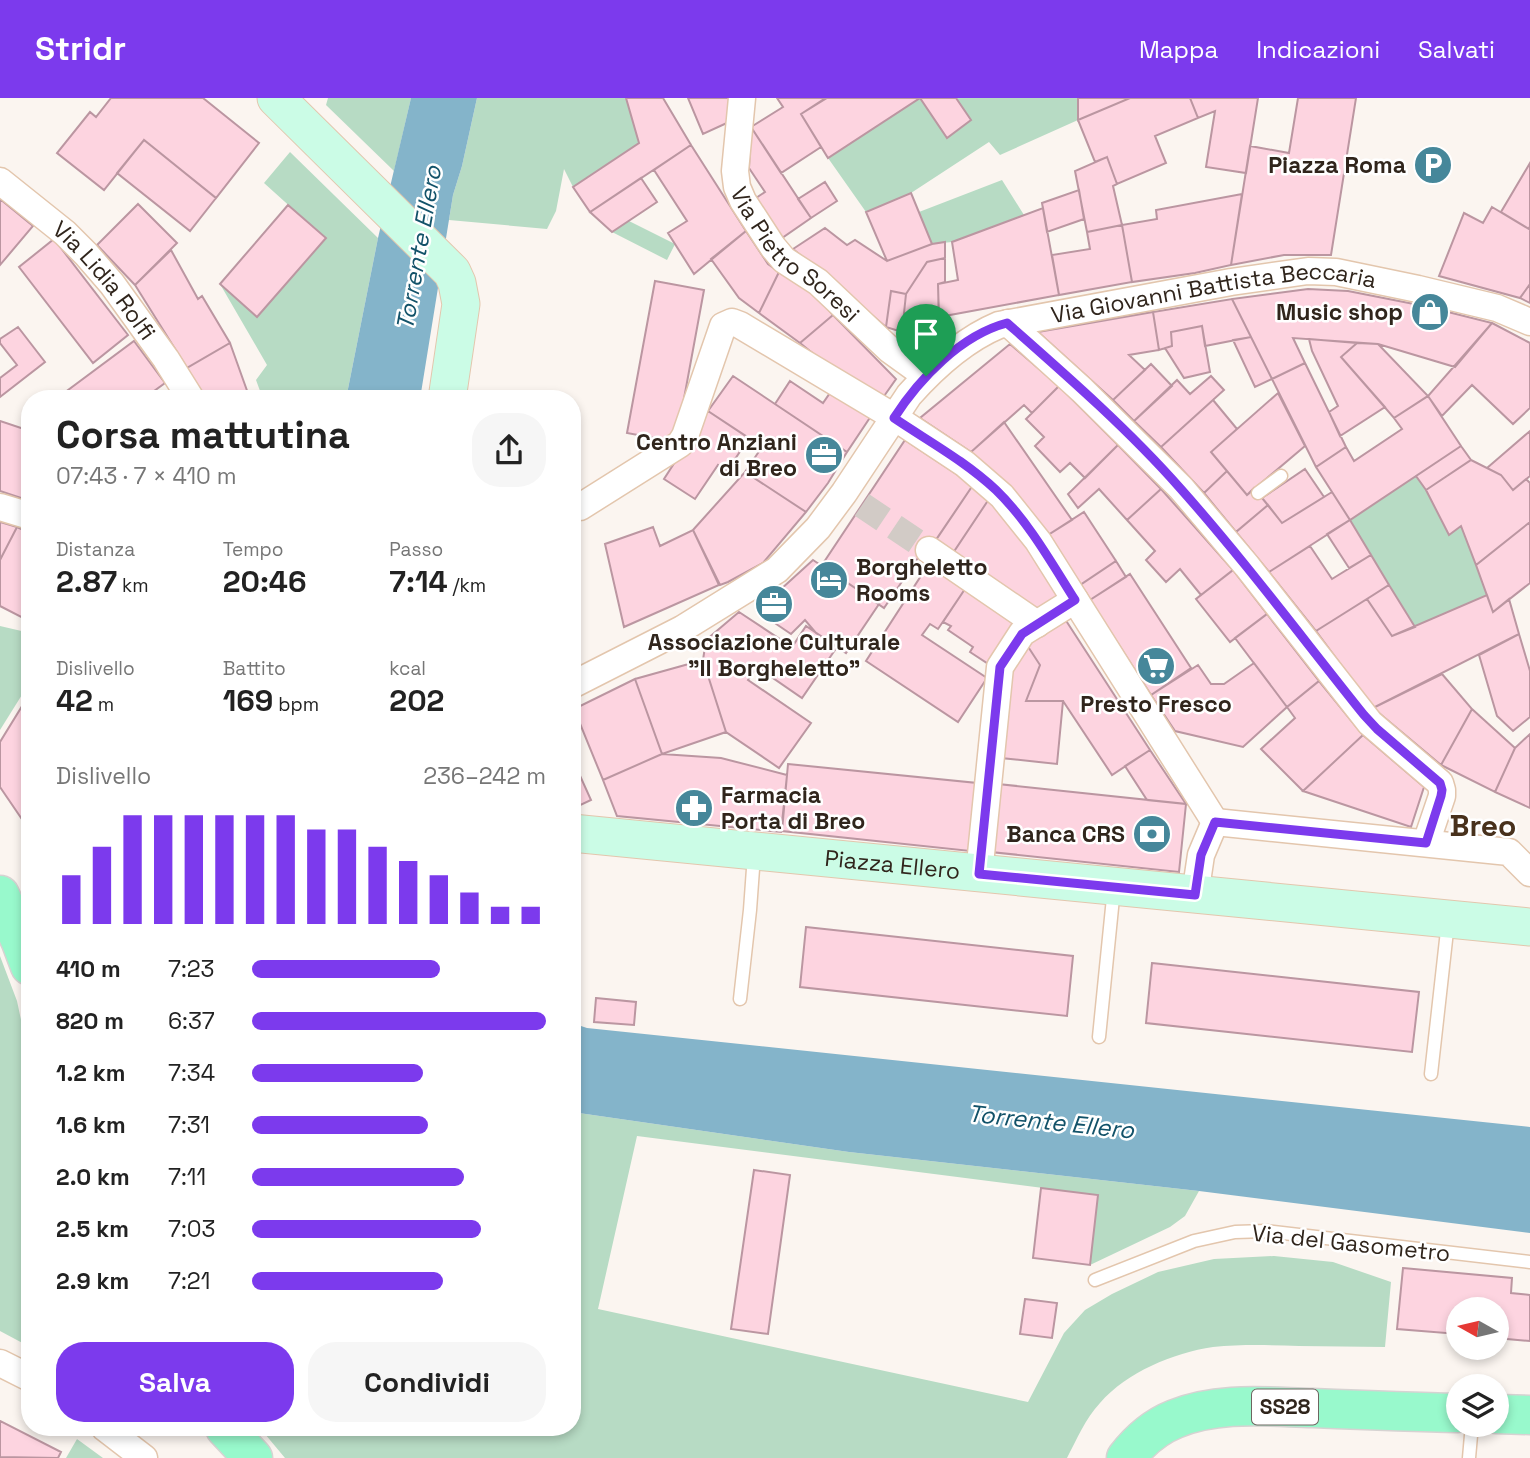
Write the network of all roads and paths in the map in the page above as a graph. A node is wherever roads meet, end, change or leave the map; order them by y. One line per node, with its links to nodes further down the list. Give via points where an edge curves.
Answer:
1 (276, 98): 8 (street, via 452,272 461,304)
2 (742, 98): 6 (street, Via Pietro Soresi, via 737,187 776,252 818,282)
3 (0, 181): 7 (street, Via Lidia Rolfi, via 86,254)
4 (1530, 322): 5 (street, Via Giovanni Battista Beccaria, via 1504,310 1418,289 1336,272 1308,271)
5 (1007, 323): 6 (street, Via Giovanni Battista Beccaria, via 966,343); 21 (street, via 1220,523 1247,566 1364,715 1440,783 1441,796)
6 (926, 376): 9 (street, Via Giovanni Battista Beccaria)
7 (185, 390)
8 (448, 390)
9 (894, 418): 12 (street, via 740,326 727,324 681,444); 16 (street, via 965,464 1002,496 1038,541); 18 (street, Via Giovanni Battista Beccaria, via 853,499 769,577 682,629)
10 (1281, 477): 11 (lane)
11 (1258, 494)
12 (581, 506)
13 (0, 507): 14 (street)
14 (21, 513)
15 (929, 550): 17 (street)
16 (1075, 600): 17 (street); 19 (street)
17 (1037, 624): 25 (street, via 1019,637 1000,667)
18 (581, 680)
19 (1215, 822): 21 (street); 28 (street, via 1201,855)
20 (581, 834): 23 (street, Piazza Ellero)
21 (1426, 843): 22 (street)
22 (1520, 850): 24 (street)
23 (754, 852): 25 (street, Piazza Ellero); 32 (lane)
24 (1530, 873)
25 (979, 874): 26 (street, Piazza Ellero)
26 (1115, 887): 28 (street, Piazza Ellero); 33 (lane)
27 (0, 895): 31 (main road)
28 (1195, 895): 29 (street, Piazza Ellero)
29 (1449, 919): 30 (street, Piazza Ellero); 34 (lane)
30 (1530, 927)
31 (21, 942)
32 (740, 999)
33 (1099, 1037)
34 (1430, 1074)
35 (1530, 1262): 36 (lane, Via del Gasometro, via 1249,1231 1194,1241)
36 (1095, 1280)
37 (0, 1363): 38 (street)
38 (21, 1374)
39 (1446, 1413): 45 (main road, SS28, via 1250,1406 1212,1409 1160,1425)
40 (1509, 1415): 41 (main road)
41 (1530, 1415)
42 (115, 1436): 46 (street)
43 (232, 1436): 47 (main road)
44 (1471, 1437): 48 (lane)
45 (1126, 1457)
46 (144, 1458)
47 (253, 1458)
48 (1469, 1458)

